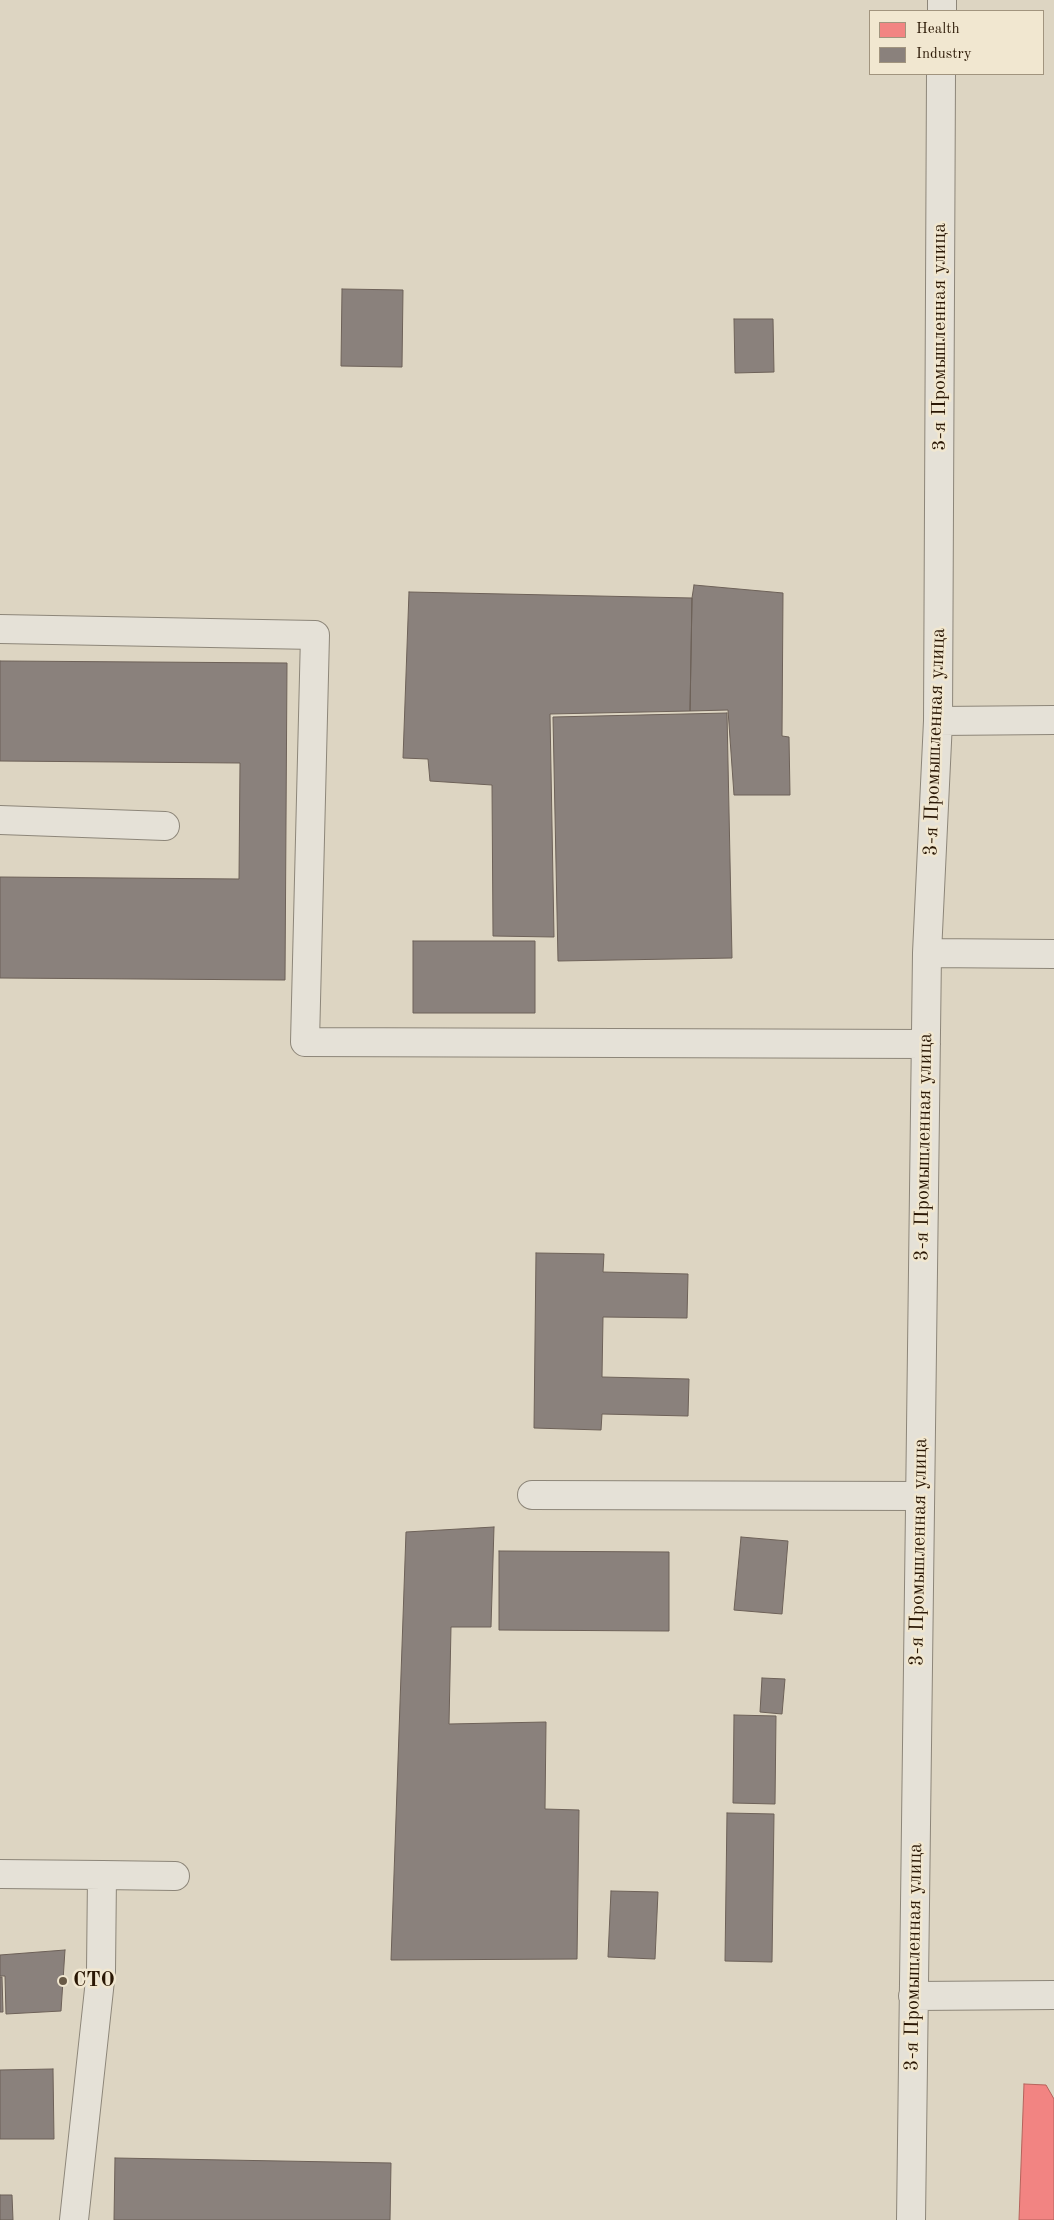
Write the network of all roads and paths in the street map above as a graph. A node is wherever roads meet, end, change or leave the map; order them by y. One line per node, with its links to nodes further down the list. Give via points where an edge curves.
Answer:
1 (941, 75): 4 (street, 3-я Промышленная улица)
2 (0, 629): 9 (street, via 315,635 305,1042)
3 (1054, 720): 4 (street)
4 (938, 721): 7 (street, 3-я Промышленная улица)
5 (0, 820): 6 (street)
6 (165, 826)
7 (927, 953): 8 (street); 9 (street, 3-я Промышленная улица)
8 (1054, 954)
9 (926, 1044): 11 (street, 3-я Промышленная улица)
10 (532, 1495): 11 (street)
11 (920, 1496): 16 (street, 3-я Промышленная улица)
12 (0, 1874): 13 (street)
13 (102, 1875): 14 (street); 17 (street, via 102,1971)
14 (174, 1876)
15 (1054, 1995): 16 (street)
16 (913, 1996): 18 (street, 3-я Промышленная улица)
17 (74, 2220)
18 (911, 2220)

